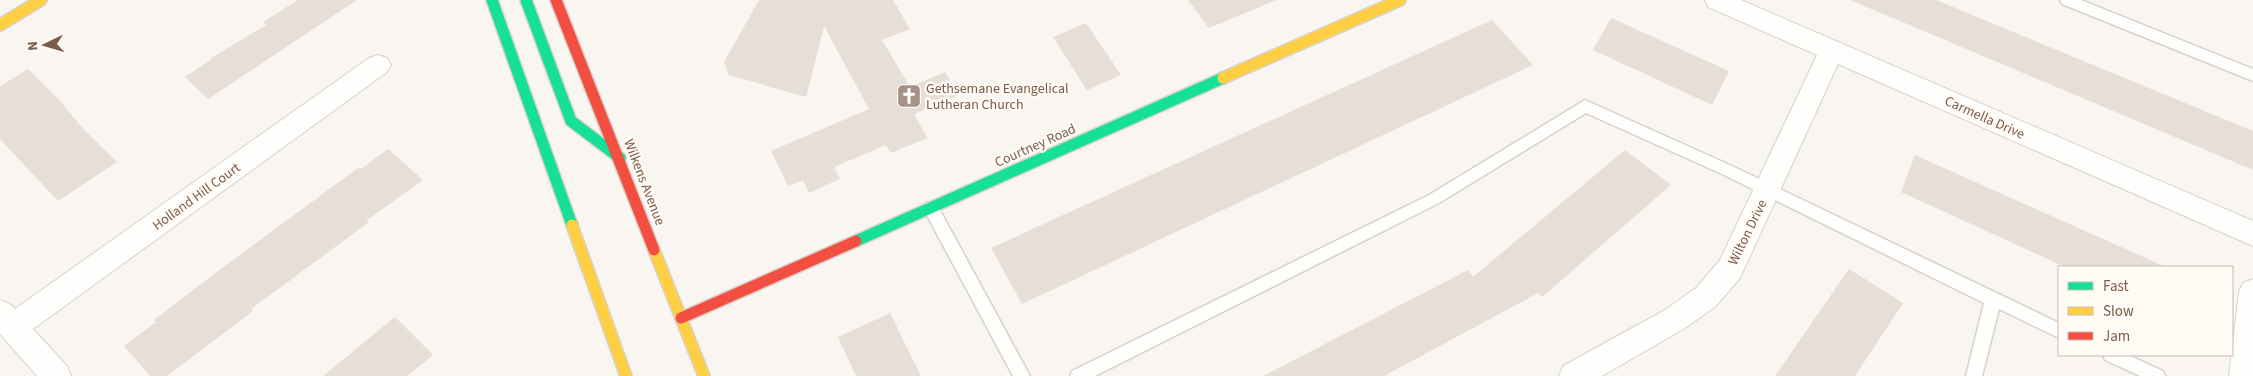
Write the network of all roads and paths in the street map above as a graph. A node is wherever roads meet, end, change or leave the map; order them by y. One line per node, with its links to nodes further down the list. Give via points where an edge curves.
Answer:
1 (41, 0): 8 (main road)
2 (492, 0): 23 (main road)
3 (526, 0): 12 (main road, via 571,121)
4 (556, 0): 12 (main road, Wilkens Avenue)
5 (1400, 0): 14 (main road, Courtney Road)
6 (1718, 0): 9 (street, Carmella Drive)
7 (2067, 0): 11 (lane)
8 (0, 24)
9 (1832, 50): 13 (street, Wilton Drive); 15 (street, Carmella Drive)
10 (378, 65): 19 (street, Holland Hill Court)
11 (2253, 75)
12 (620, 158): 18 (main road, Wilkens Avenue)
13 (1768, 190): 17 (lane); 26 (lane, via 1585,106 1434,199); 27 (street, Wilton Drive, via 1730,269 1706,297 1675,320)
14 (931, 208): 18 (main road, Courtney Road); 25 (lane)
15 (2253, 234)
16 (2253, 292): 30 (street)
17 (1993, 300): 20 (lane); 28 (lane)
18 (681, 318): 24 (main road, Wilkens Avenue)
19 (7, 320): 22 (street)
20 (2058, 330)
21 (2113, 356): 29 (lane)
22 (56, 376)
23 (626, 376)
24 (704, 376)
25 (1022, 376)
26 (1078, 376)
27 (1574, 376)
28 (1974, 376)
29 (2157, 376)
30 (2244, 376)

